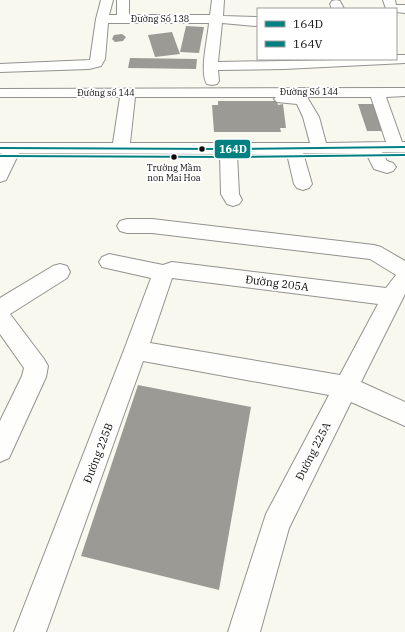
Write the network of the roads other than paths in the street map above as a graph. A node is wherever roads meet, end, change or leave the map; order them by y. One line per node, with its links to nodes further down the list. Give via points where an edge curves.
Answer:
1 (107, 0): 4 (street)
2 (123, 0): 5 (street, Đường Số 138)
3 (218, 0): 6 (street)
4 (102, 19): 5 (street); 10 (street, via 96,63)
5 (123, 19): 6 (street, Đường Số 138, via 150,25)
6 (215, 19): 7 (street, Đường Số 138); 9 (street)
7 (257, 21)
8 (362, 60): 9 (street)
9 (211, 66): 11 (street)
10 (0, 68)
11 (213, 92): 12 (street, Đường Số 144); 15 (street, Đường số 144)
12 (377, 92): 13 (street, Đường Số 144); 21 (street)
13 (405, 92)
14 (0, 93): 15 (street, Đường số 144)
15 (128, 93): 22 (street)
16 (282, 99): 19 (street, via 302,100 306,104)
17 (6, 148): 22 (street); 25 (street)
18 (294, 148): 19 (street); 23 (street); 26 (street)
19 (319, 148): 20 (street)
20 (372, 148): 21 (street); 24 (street, via 380,165)
21 (400, 148)
22 (121, 149): 23 (street)
23 (228, 149): 27 (street, via 230,194)
24 (387, 167)
25 (0, 176)
26 (303, 184)
27 (233, 200)
28 (127, 226): 31 (street, via 152,226 374,252)
29 (108, 262): 32 (street, Đường 205A)
30 (60, 272): 34 (street)
31 (405, 272)
32 (163, 273): 33 (street, Đường 205A, via 172,270); 36 (street, Đường 225B)
33 (398, 289): 37 (street, Đường 225A)
34 (0, 309)
35 (0, 317): 39 (street, via 36,366 34,377)
36 (136, 350): 37 (street); 41 (street, Đường 225B)
37 (345, 387): 38 (street); 40 (street, Đường 225A, via 276,524)
38 (405, 414)
39 (0, 449)
40 (249, 631)
41 (30, 632)

